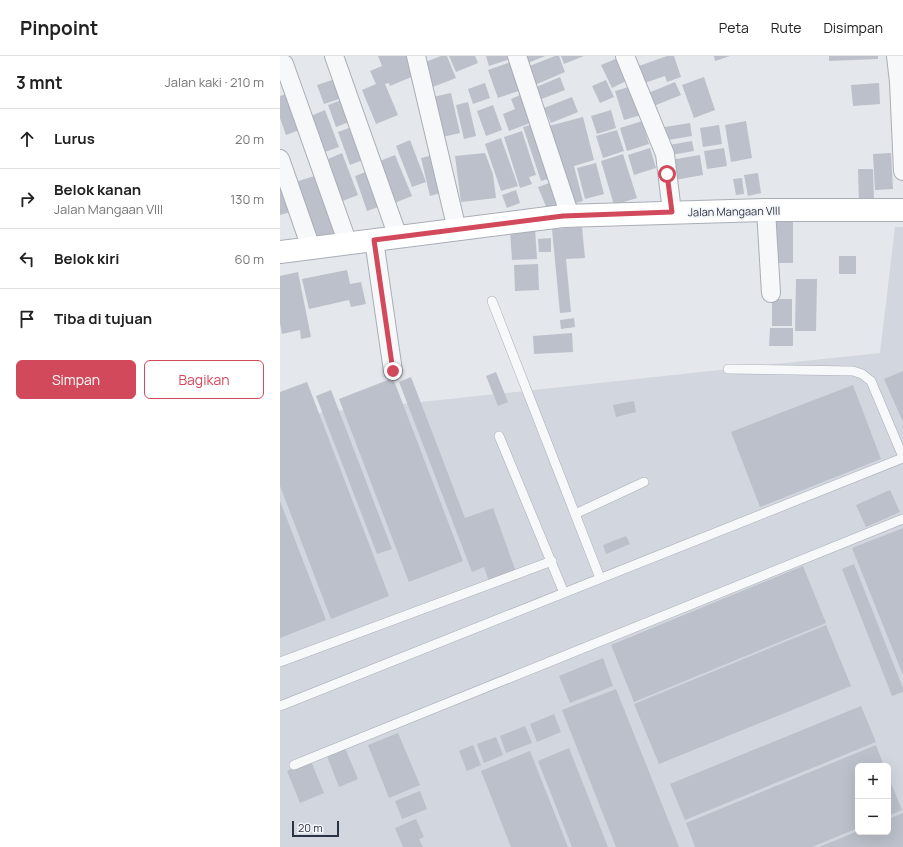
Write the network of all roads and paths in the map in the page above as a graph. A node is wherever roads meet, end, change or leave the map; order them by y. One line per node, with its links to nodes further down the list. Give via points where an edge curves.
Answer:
1 (334, 56): 15 (street)
2 (416, 56): 14 (street)
3 (517, 56): 13 (street)
4 (625, 56): 12 (street, via 665,154)
5 (896, 56): 7 (street)
6 (284, 64): 17 (street)
7 (901, 82): 9 (street)
8 (280, 159): 18 (street)
9 (903, 171)
10 (766, 210): 11 (street, Jalan Mangaan VIII); 12 (street, Jalan Mangaan VIII); 20 (street)
11 (903, 210)
12 (672, 212): 13 (street, Jalan Mangaan VIII)
13 (570, 216): 14 (street, Jalan Mangaan VIII)
14 (457, 230): 15 (street, Jalan Mangaan VIII)
15 (398, 237): 16 (street, Jalan Mangaan VIII)
16 (374, 240): 17 (street, Jalan Mangaan VIII); 23 (street)
17 (348, 244): 18 (street, Jalan Mangaan VIII)
18 (311, 248): 19 (street, Jalan Mangaan VIII)
19 (280, 252)
20 (771, 293)
21 (492, 301): 27 (lane)
22 (728, 369): 25 (lane, via 853,371 862,374 871,381)
23 (393, 371)
24 (499, 436): 29 (lane)
25 (903, 457): 30 (lane)
26 (644, 482): 27 (lane)
27 (575, 514): 30 (lane)
28 (903, 519): 34 (lane)
29 (552, 561): 31 (lane); 32 (lane)
30 (600, 578): 31 (lane)
31 (564, 593): 33 (lane)
32 (280, 662)
33 (280, 706)
34 (294, 765)

